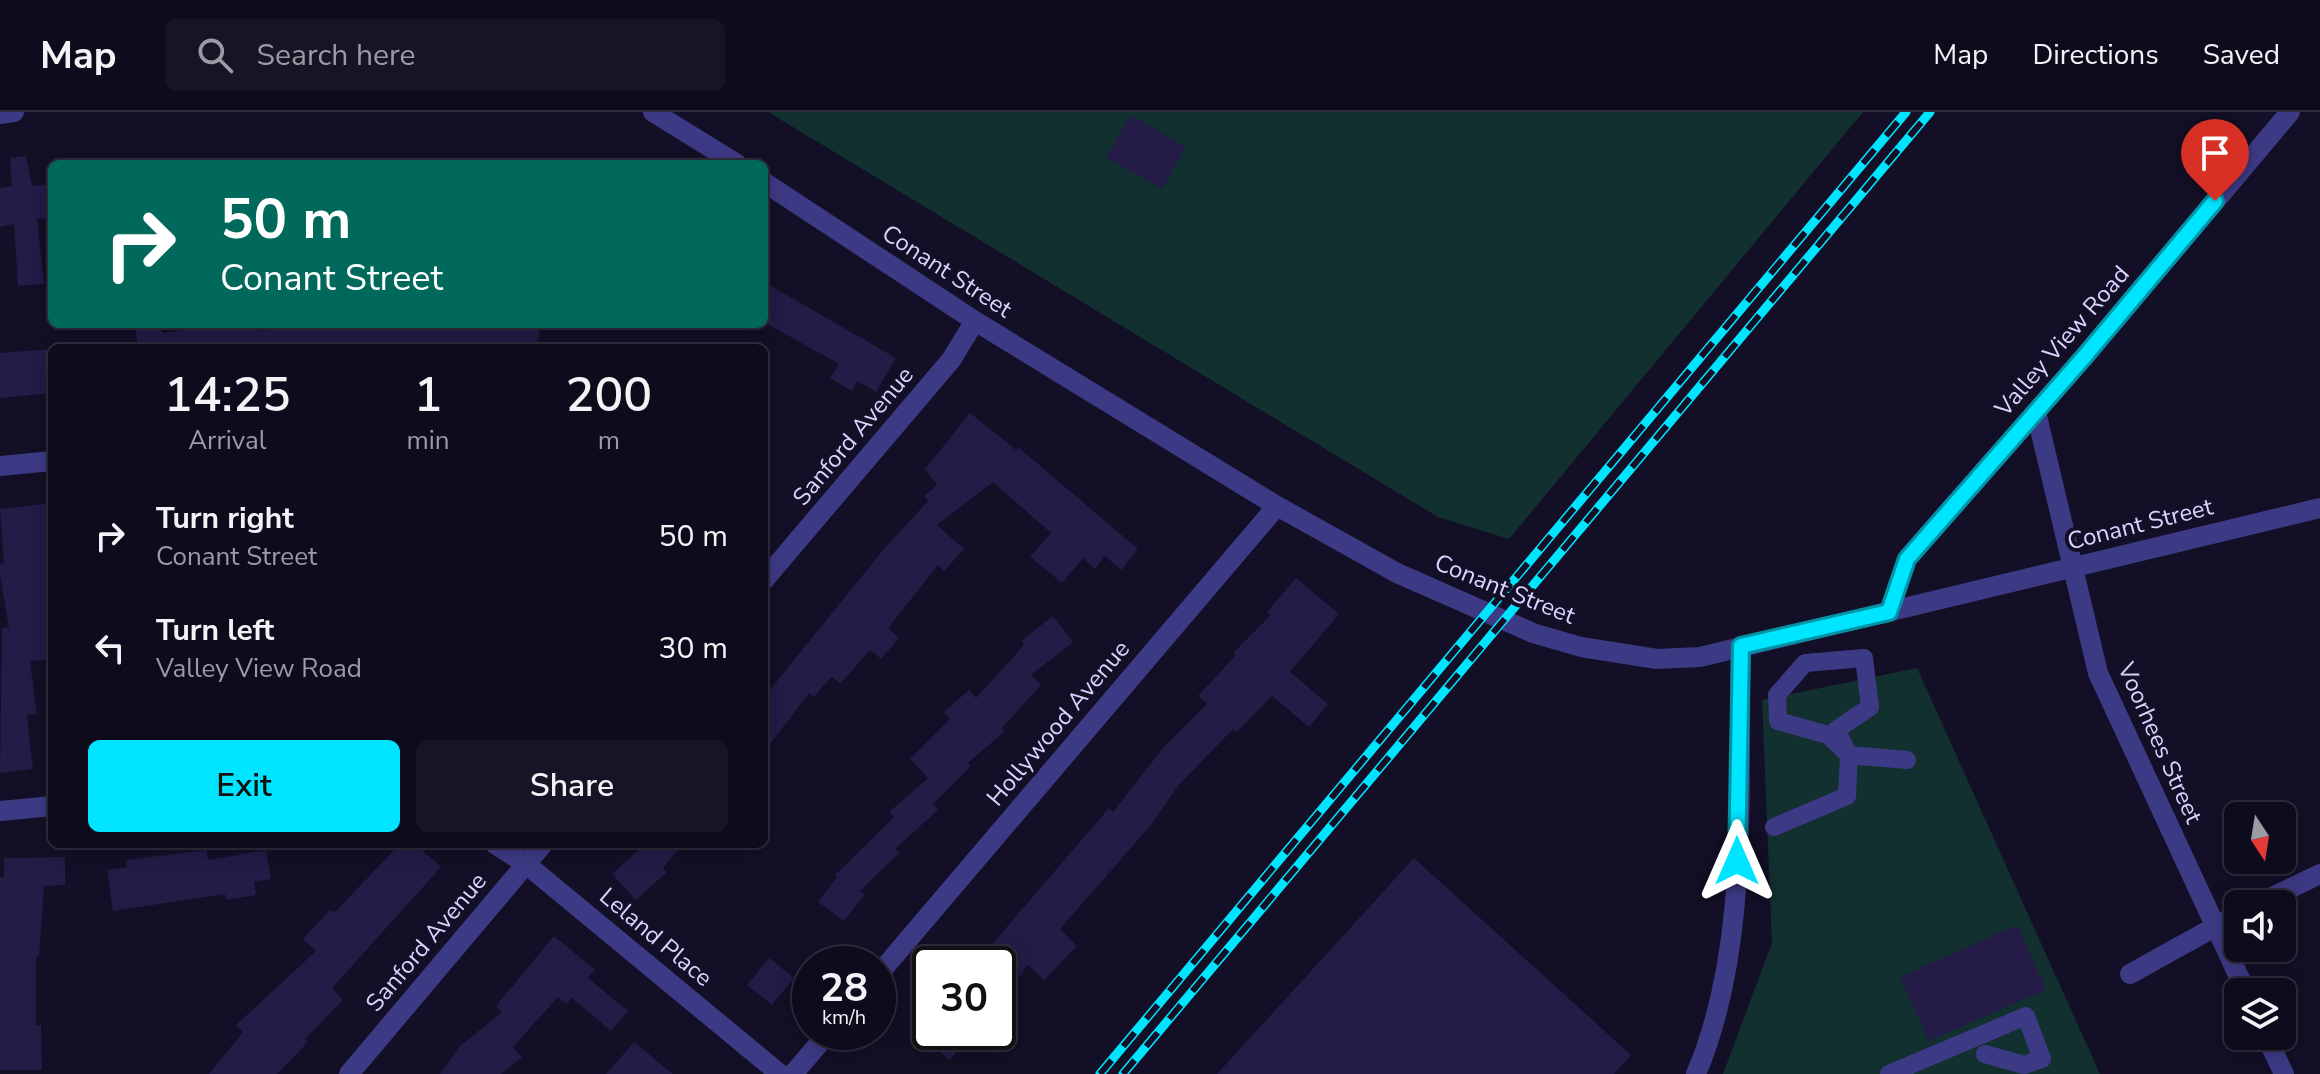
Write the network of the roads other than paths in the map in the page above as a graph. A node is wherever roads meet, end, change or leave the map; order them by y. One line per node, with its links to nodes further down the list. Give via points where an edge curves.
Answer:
1 (14, 112): 4 (street)
2 (653, 112): 5 (street)
3 (2290, 112): 8 (street, Valley View Road)
4 (0, 114)
5 (731, 160)
6 (768, 185): 7 (street, Conant Street)
7 (975, 321): 11 (street, Conant Street); 14 (street, Sanford Avenue, via 951,360)
8 (2036, 412): 13 (street, Voorhees Street); 15 (street, Valley View Road, via 1907,559)
9 (48, 461): 10 (street)
10 (0, 466)
11 (1277, 506): 16 (street, Conant Street, via 1397,573 1533,633 1657,659 1700,657); 29 (street, Hollywood Avenue)
12 (2320, 508): 13 (street, Conant Street)
13 (2073, 568): 15 (street, Conant Street); 28 (street, Voorhees Street, via 2098,673)
14 (768, 575)
15 (1889, 612): 16 (street, Conant Street)
16 (1741, 646): 38 (street, via 1737,861 1730,941 1718,1005)
17 (1849, 755): 17 (street, via 1828,735 1778,721 1777,695 1805,663 1864,658 1870,707 1836,730); 18 (street); 21 (street, via 1847,796)
18 (1907, 760)
19 (48, 806): 20 (street)
20 (0, 811)
21 (1774, 827)
22 (501, 848): 24 (street, Leland Place)
23 (540, 848): 24 (street, Sanford Avenue)
24 (526, 864): 35 (street, Sanford Avenue); 36 (street, Leland Place)
25 (2320, 874): 26 (street)
26 (2287, 890)
27 (2224, 921): 28 (street)
28 (2215, 925): 30 (street); 31 (street, Voorhees Street)
29 (896, 954)
30 (2130, 974)
31 (2240, 978)
32 (814, 1050): 37 (street)
33 (2273, 1050): 40 (street)
34 (1985, 1054): 39 (street, via 2024,1065 2042,1059 2026,1016)
35 (349, 1074)
36 (780, 1074)
37 (793, 1074)
38 (1696, 1074)
39 (1889, 1074)
40 (2284, 1074)

